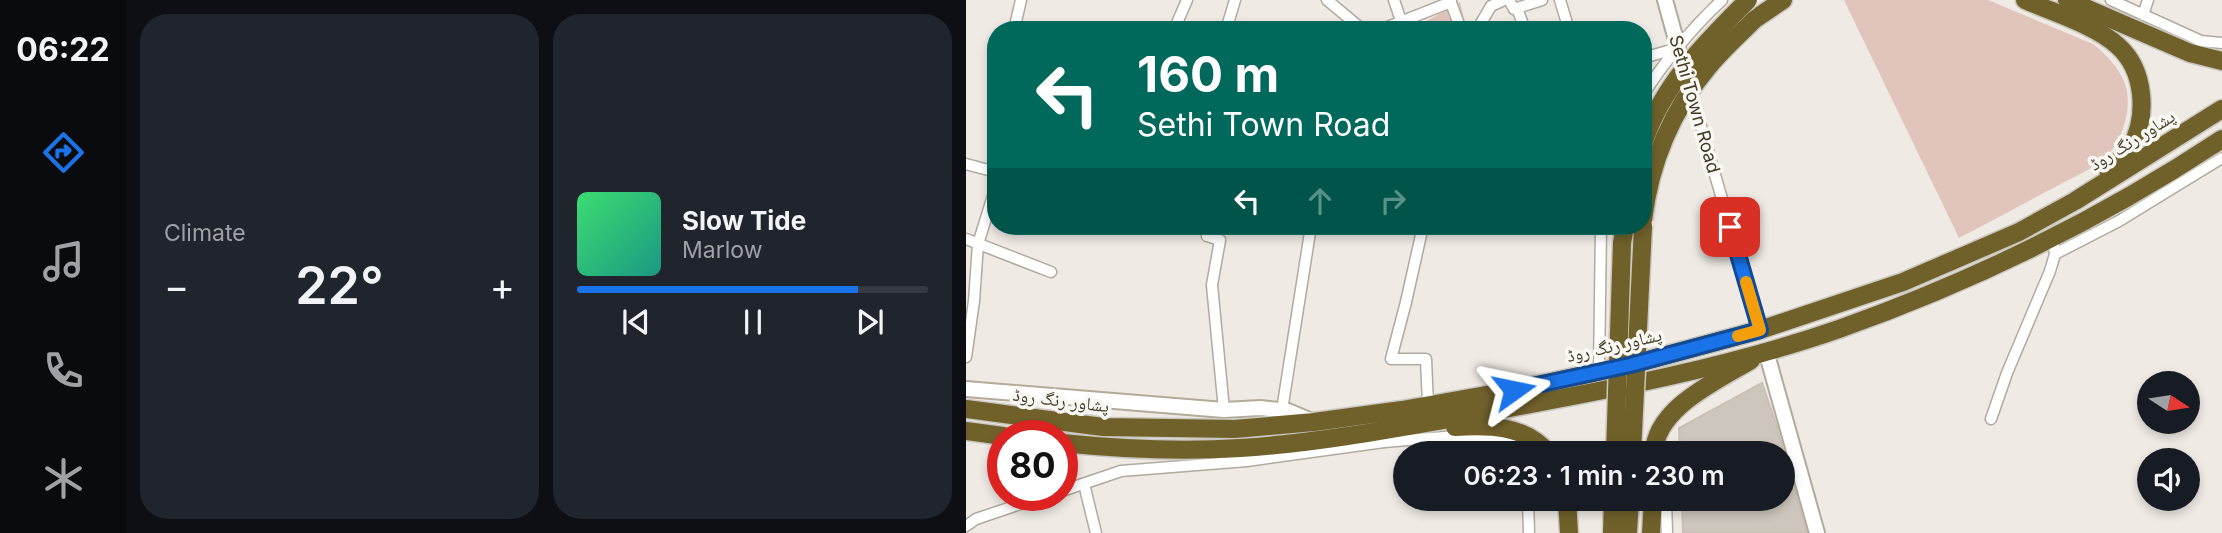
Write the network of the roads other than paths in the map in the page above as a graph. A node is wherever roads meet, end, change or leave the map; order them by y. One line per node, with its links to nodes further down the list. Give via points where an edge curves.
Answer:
1 (1021, 0): 19 (street)
2 (1187, 0): 20 (street)
3 (1235, 0): 21 (street)
4 (1327, 0): 22 (street)
5 (1394, 0): 23 (street)
6 (1542, 0): 17 (street)
7 (1560, 0): 27 (street)
8 (1665, 0): 29 (street, Sethi Town Road)
9 (1722, 0): 29 (street)
10 (1748, 0): 34 (highway, bridge, via 1697,51 1670,87)
11 (1783, 0): 39 (highway, bridge, via 1755,19 1710,65 1663,140)
12 (2025, 0): 40 (highway, via 2094,30 2118,46 2127,55 2140,87 2141,117 2131,148)
13 (2067, 0): 31 (highway, via 2190,54)
14 (2111, 0): 18 (street)
15 (2148, 0): 18 (street)
16 (1451, 1): 23 (street); 24 (street)
17 (1510, 3): 25 (street, via 1491,6); 26 (street)
18 (2143, 15): 28 (street, via 2201,41)
19 (1016, 21)
20 (1178, 21)
21 (1229, 21)
22 (1352, 21)
23 (1401, 21)
24 (1458, 21)
25 (1482, 21)
26 (1520, 21)
27 (1566, 21)
28 (2222, 43)
29 (1678, 47): 30 (street); 32 (street); 52 (street, Sethi Town Road)
30 (1652, 55)
31 (2222, 61)
32 (1652, 83)
33 (2222, 109): 40 (highway, پشاور رنگ روڈ)
34 (1652, 125)
35 (2222, 139): 50 (highway, via 2076,227)
36 (2222, 158): 50 (street, via 2130,214)
37 (966, 164): 38 (street)
38 (987, 170)
39 (1652, 175)
40 (2075, 201): 52 (highway, پشاور رنگ روڈ, via 2019,232 1903,282)
41 (987, 215): 49 (street)
42 (1207, 235): 59 (street, via 1220,240 1212,285)
43 (1310, 235): 60 (street)
44 (1421, 235): 57 (street, via 1391,359 1426,359)
45 (1601, 235): 55 (street)
46 (1623, 235): 70 (highway, bridge)
47 (1643, 235): 71 (highway, bridge)
48 (966, 239): 49 (street)
49 (978, 244): 51 (street); 54 (street)
50 (2054, 246): 53 (highway, via 1838,329); 61 (street)
51 (1051, 272)
52 (1760, 330): 55 (highway, پشاور رنگ روڈ)
53 (1766, 351): 63 (highway, via 1684,402); 64 (highway, via 1631,385); 92 (street)
54 (966, 357)
55 (1599, 371): 57 (highway, پشاور رنگ روڈ)
56 (966, 389): 59 (street)
57 (1428, 405): 62 (highway, پشاور رنگ روڈ)
58 (966, 410): 62 (highway, پشاور رنگ روڈ, via 1102,427 1235,429)
59 (1224, 410): 60 (street)
60 (1282, 410): 62 (street)
61 (1991, 419)
62 (1314, 422)
63 (1663, 424): 72 (highway); 73 (street)
64 (1406, 426): 67 (highway); 69 (highway, via 1488,425 1517,431)
65 (966, 431): 66 (highway)
66 (987, 434)
67 (1378, 437): 68 (street, via 1499,437); 74 (highway, via 1240,449); 75 (street, via 1247,461 1121,471)
68 (1510, 441)
69 (1534, 441)
70 (1615, 441)
71 (1633, 441)
72 (1656, 441)
73 (1664, 441)
74 (1078, 444)
75 (1084, 484): 76 (street); 85 (street)
76 (1078, 486)
77 (1001, 511): 84 (street)
78 (1528, 511): 86 (street)
79 (1568, 511): 87 (highway)
80 (1613, 511): 88 (highway)
81 (1629, 511): 89 (highway)
82 (1652, 511): 90 (highway)
83 (1667, 511): 91 (street)
84 (966, 526)
85 (1096, 533)
86 (1529, 533)
87 (1569, 533)
88 (1612, 533)
89 (1628, 533)
90 (1651, 533)
91 (1668, 533)
92 (1817, 533)

